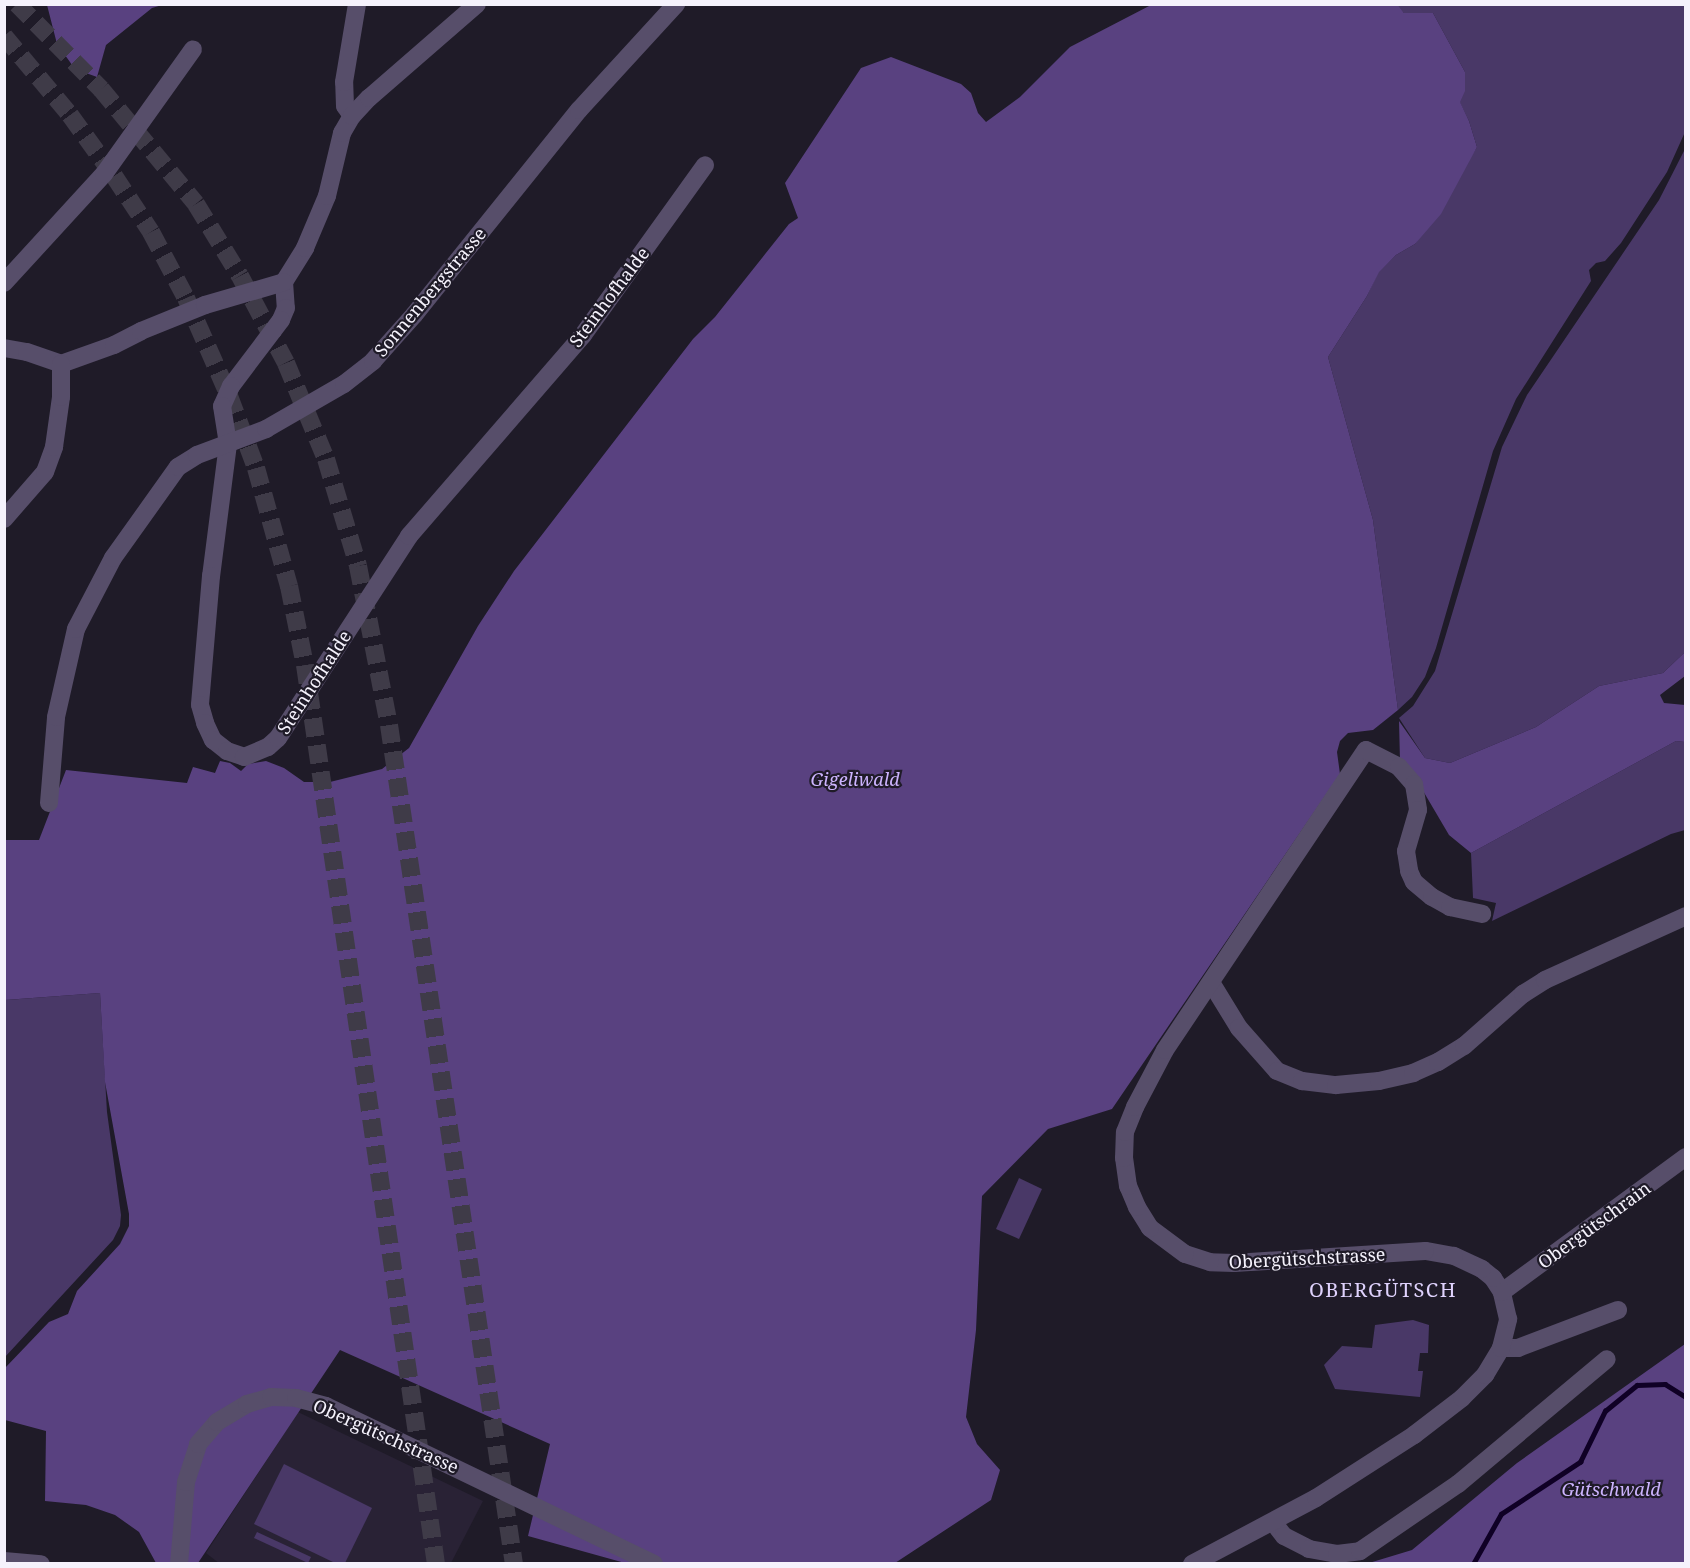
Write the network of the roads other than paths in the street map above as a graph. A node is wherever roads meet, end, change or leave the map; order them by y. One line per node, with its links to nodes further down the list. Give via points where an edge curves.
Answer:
1 (357, 4): 5 (street, via 344,82 345,106)
2 (477, 4): 5 (street)
3 (676, 4): 11 (street, Sonnenbergstrasse, via 579,111 373,362 344,384 266,429)
4 (193, 49): 8 (street, via 104,174)
5 (352, 116): 7 (street, via 342,133 327,196 310,238)
6 (705, 165): 11 (street, Steinhofhalde, via 583,335 409,536 278,738 244,757 213,740 200,705)
7 (284, 282): 10 (street, via 205,305); 11 (street, via 286,308 281,320 225,396 222,406)
8 (4, 284)
9 (4, 348): 10 (street)
10 (61, 364): 12 (street, via 54,447 45,472)
11 (228, 444): 13 (street, via 178,467 112,558 76,629 56,717)
12 (4, 519)
13 (49, 803)
14 (1482, 914): 16 (street, Obergütschstrasse, via 1450,907 1414,882 1406,851 1418,810 1414,784 1399,767 1366,750)
15 (1686, 916): 16 (street, via 1545,980 1523,994 1464,1046 1437,1062 1379,1081 1336,1085 1302,1081 1277,1071 1239,1028)
16 (1212, 984): 18 (street, Obergütschstrasse, via 1165,1050 1125,1132 1128,1186 1150,1228 1185,1254 1210,1262 1269,1262 1425,1251 1454,1256 1482,1269)
17 (1686, 1157): 18 (street, Obergütschrain)
18 (1502, 1292): 20 (street, via 1508,1319)
19 (1618, 1310): 20 (street, via 1518,1348)
20 (1501, 1348): 22 (street, via 1474,1387 1414,1435)
21 (1607, 1359): 22 (street, via 1458,1484 1360,1551 1337,1554 1310,1549 1284,1536)
22 (1273, 1522): 27 (street)
23 (4, 1561): 24 (street)
24 (41, 1563)
25 (179, 1563): 26 (street, Obergütschstrasse, via 186,1482 198,1444 217,1422 247,1404 271,1397 296,1398 326,1406)
26 (654, 1563)
27 (1192, 1563)

